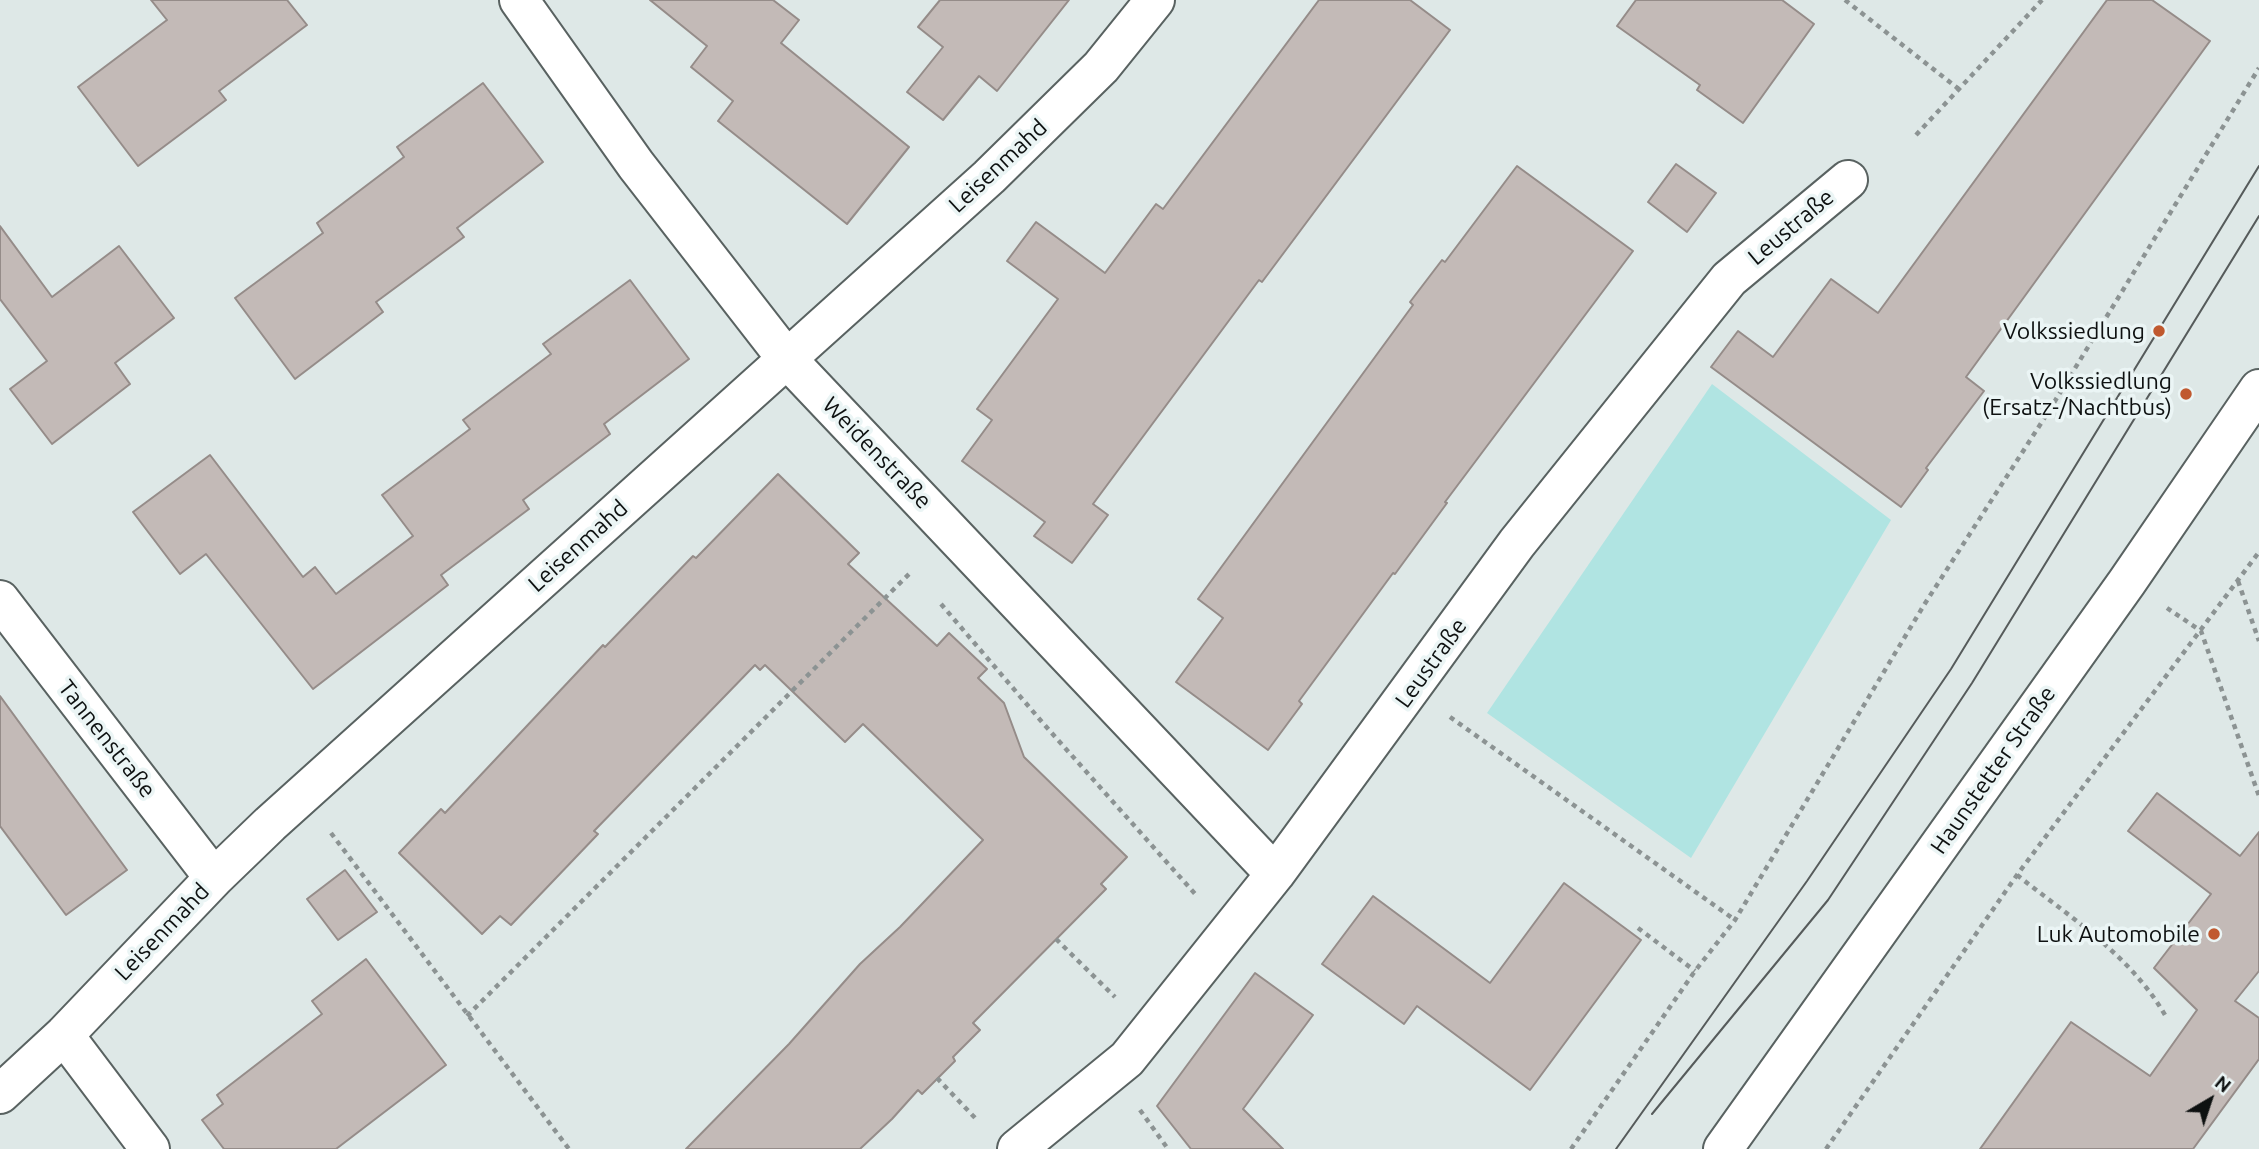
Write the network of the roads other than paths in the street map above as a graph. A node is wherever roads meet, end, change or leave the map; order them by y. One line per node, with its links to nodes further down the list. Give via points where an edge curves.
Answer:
1 (519, 0): 4 (street, Weidenstraße, via 636,165)
2 (1155, 0): 4 (street, Leisenmahd, via 1101,67 998,168)
3 (1848, 180): 7 (street, Leustraße, via 1729,279 1517,543)
4 (786, 358): 7 (street, Weidenstraße); 8 (street, Leisenmahd)
5 (2259, 390): 11 (street, Haunstetter Straße)
6 (0, 600): 8 (street, Tannenstraße)
7 (1275, 874): 13 (street, Leustraße, via 1127,1059)
8 (214, 878): 9 (street, Leisenmahd)
9 (64, 1035): 10 (street, Leisenmahd); 12 (street)
10 (0, 1094)
11 (1730, 1146)
12 (150, 1149)
13 (1017, 1149)

